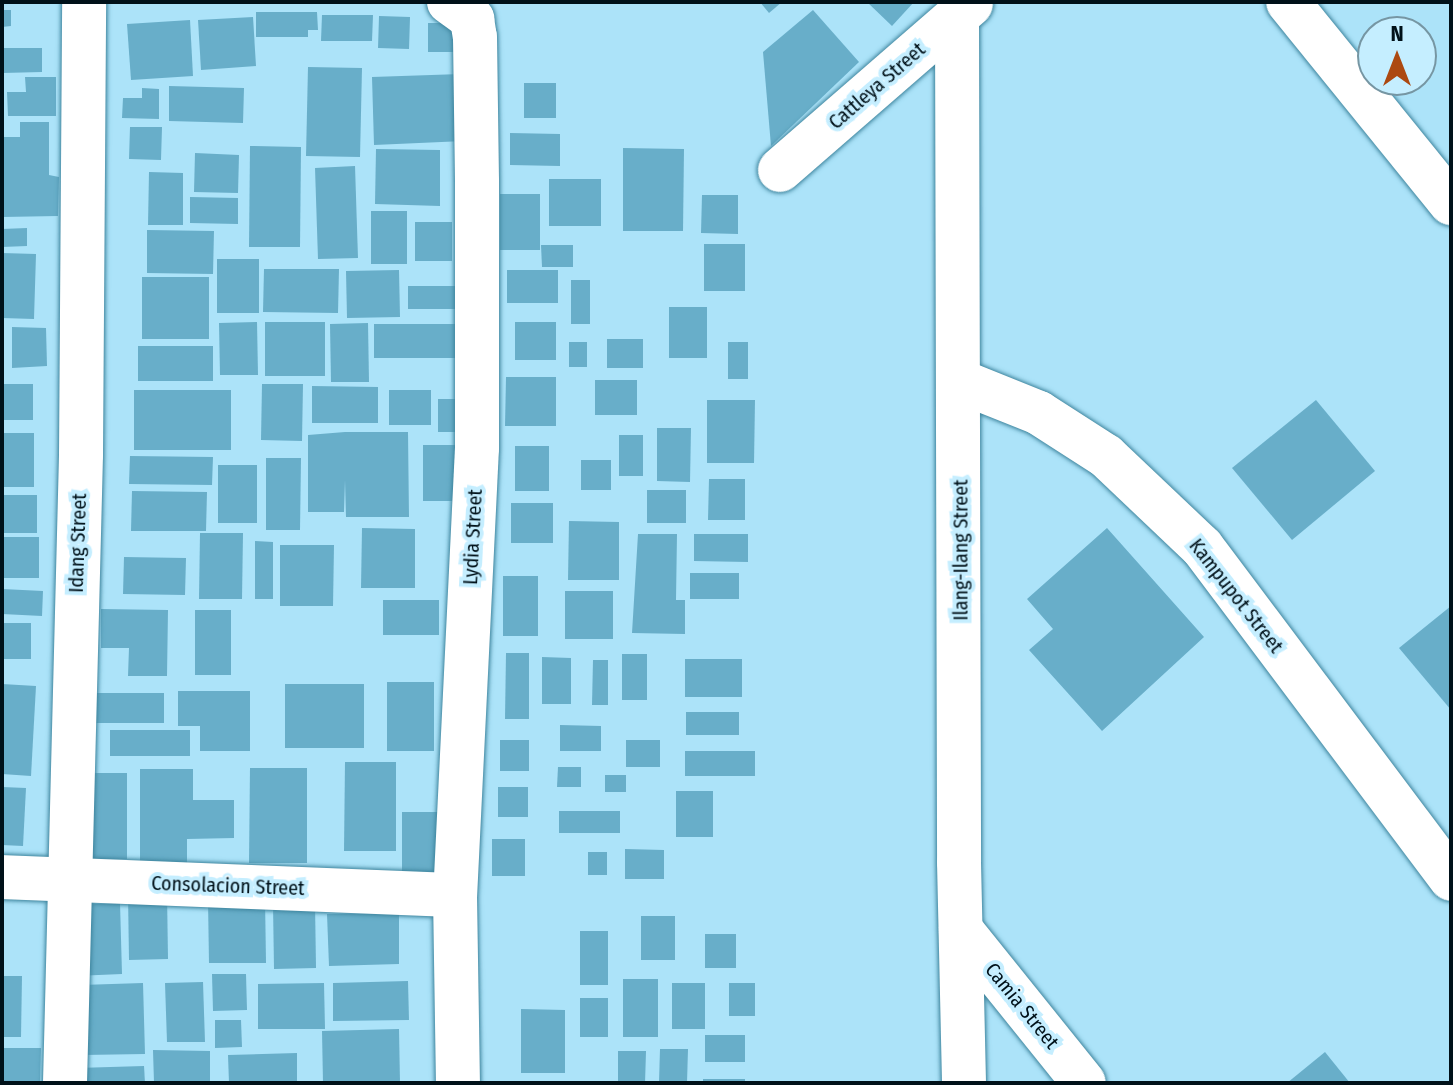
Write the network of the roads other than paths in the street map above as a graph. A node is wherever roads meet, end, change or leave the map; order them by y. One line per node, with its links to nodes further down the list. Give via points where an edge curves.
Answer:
1 (84, 2): 9 (street, Idang Street, via 81,454)
2 (449, 2): 11 (street, Lydia Street, via 472,19 475,37 477,182 477,448)
3 (1288, 2): 6 (street)
4 (965, 10): 5 (street, Cattleya Street); 7 (street, Ilang-Ilang Street)
5 (780, 170)
6 (1451, 203)
7 (962, 382): 10 (street, Kampupot Street, via 1039,413 1094,447 1202,547); 12 (street, Ilang-Ilang Street)
8 (2, 877): 9 (street, Consolacion Street)
9 (67, 879): 11 (street, Consolacion Street); 13 (street, Idang Street)
10 (1451, 879)
11 (455, 895): 14 (street, Lydia Street)
12 (961, 930): 15 (street, Ilang-Ilang Street); 16 (street, Camia Street)
13 (65, 1083)
14 (458, 1083)
15 (964, 1083)
16 (1084, 1083)

